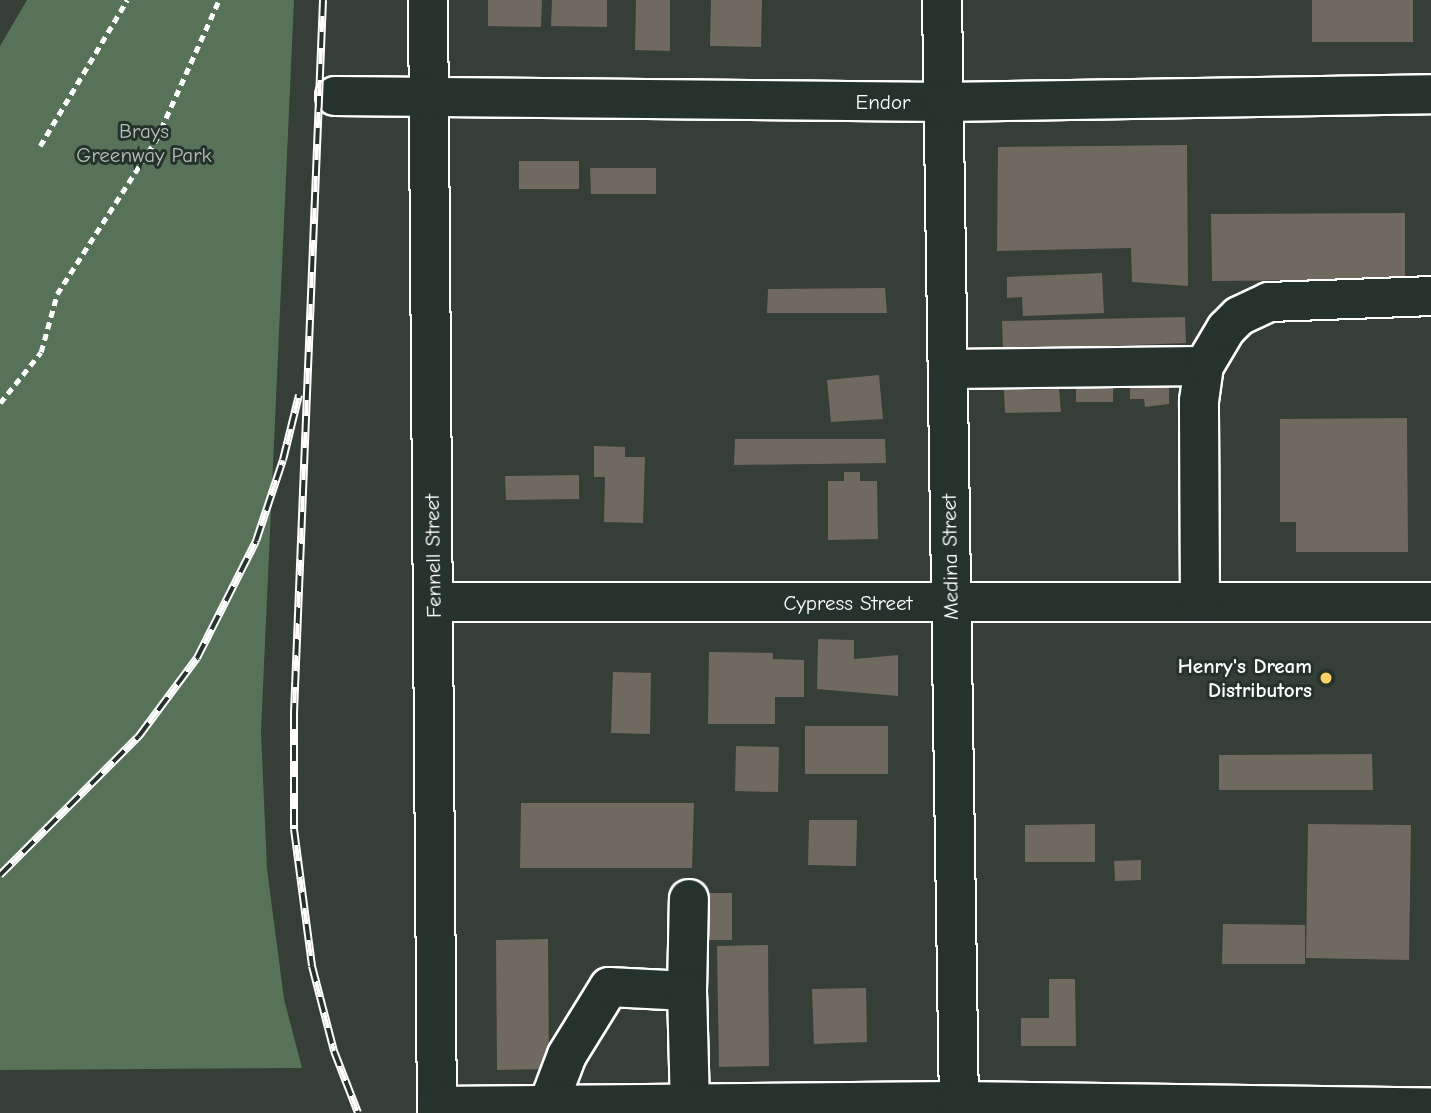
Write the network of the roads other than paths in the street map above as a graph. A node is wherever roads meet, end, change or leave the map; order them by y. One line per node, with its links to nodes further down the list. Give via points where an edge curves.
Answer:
1 (428, 0): 5 (street, Fennell Street)
2 (942, 0): 6 (street, Medina Street)
3 (1431, 94): 6 (street, Endor)
4 (335, 96): 5 (street, Endor)
5 (428, 101): 6 (street, Endor); 10 (street, Fennell Street)
6 (944, 102): 9 (street, Medina Street)
7 (1431, 296): 8 (street, via 1269,302 1246,312 1226,329)
8 (1204, 366): 9 (street); 13 (street, via 1199,401)
9 (948, 369): 12 (street, Medina Street)
10 (433, 602): 12 (street, Cypress Street); 20 (street, Fennell Street)
11 (1431, 602): 13 (street, Cypress Street)
12 (951, 603): 13 (street, Cypress Street); 18 (street, Medina Street)
13 (1200, 603)
14 (690, 899): 15 (street)
15 (687, 991): 16 (street); 17 (street, via 609,986 568,1055)
16 (690, 1104): 17 (street); 18 (street)
17 (548, 1105): 20 (street)
18 (959, 1107): 19 (street)
19 (1431, 1108)
20 (437, 1109)

